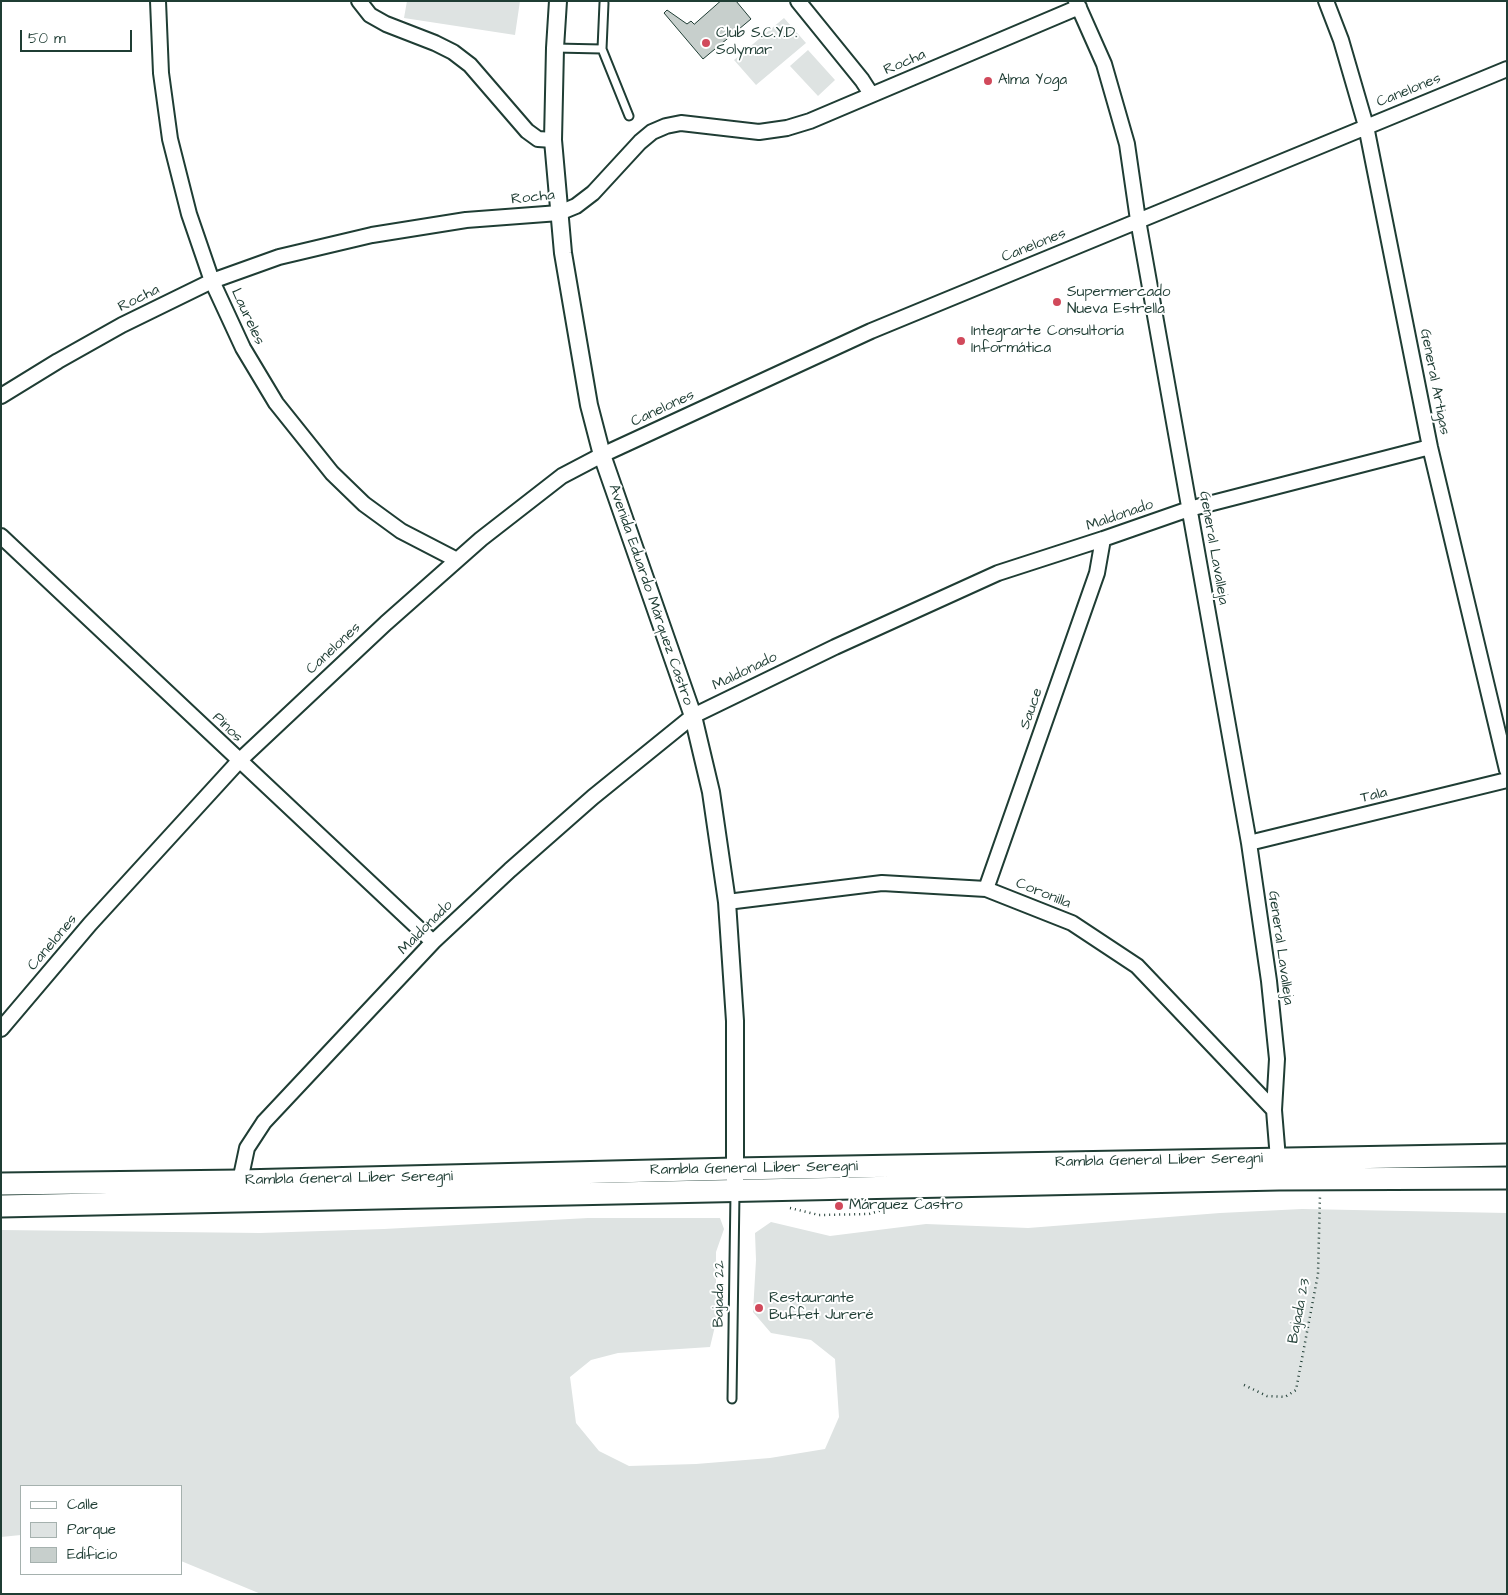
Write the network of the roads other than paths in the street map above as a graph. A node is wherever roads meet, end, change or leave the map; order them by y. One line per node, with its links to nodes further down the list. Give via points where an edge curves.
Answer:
1 (158, 1): 17 (street, Laureles, via 170,139 189,214)
2 (359, 1): 14 (street, via 370,15 386,24 453,52 470,65 526,131 538,139)
3 (558, 1): 8 (street, Avenida Eduardo Márquez Castro)
4 (798, 1): 11 (street)
5 (1326, 1): 13 (street, General Artigas)
6 (604, 3): 9 (lane)
7 (1077, 4): 11 (street, Rocha); 16 (street, General Lavalleja, via 1104,64 1127,144)
8 (555, 48): 9 (lane); 14 (street, Avenida Eduardo Márquez Castro)
9 (602, 49): 12 (lane)
10 (1507, 69): 13 (street, Canelones)
11 (871, 94): 15 (street, Rocha, via 810,122 787,128 759,132 681,123 666,126 640,142 594,193)
12 (629, 116)
13 (1366, 126): 16 (street, Canelones); 19 (street, General Artigas)
14 (553, 140): 15 (street, Avenida Eduardo Márquez Castro)
15 (559, 213): 17 (street, Rocha, via 466,220 372,236 279,258); 20 (street, Avenida Eduardo Márquez Castro, via 586,386)
16 (1138, 220): 20 (street, Canelones, via 871,331); 21 (street, General Lavalleja)
17 (212, 282): 18 (street, Rocha, via 122,325); 24 (street, Laureles, via 242,348 271,395 332,473 364,504 400,531)
18 (1, 396)
19 (1430, 447): 21 (street, Maldonado); 27 (street, General Artigas)
20 (602, 455): 24 (street, Canelones, via 562,476); 25 (street, Avenida Eduardo Márquez Castro)
21 (1189, 509): 23 (street, Maldonado); 29 (street, General Lavalleja)
22 (1, 536): 26 (street, Pinos)
23 (1103, 539): 25 (street, Maldonado, via 998,573); 30 (street, Sauce, via 1097,573)
24 (457, 560): 26 (street, Canelones)
25 (693, 716): 31 (street, Avenida Eduardo Márquez Castro, via 710,792); 32 (street, Maldonado, via 593,797)
26 (238, 761): 32 (street, Pinos); 33 (street, Canelones, via 90,924)
27 (1507, 770)
28 (1507, 780): 29 (street, Tala)
29 (1249, 844): 34 (street, General Lavalleja, via 1276,1049)
30 (986, 889): 31 (street, Coronilla, via 882,883); 34 (street, Coronilla, via 1072,923 1137,966)
31 (727, 902): 38 (street, Avenida Eduardo Márquez Castro, via 735,1022)
32 (433, 942): 39 (street, Maldonado, via 264,1122 247,1148)
33 (1, 1029)
34 (1274, 1110): 36 (street, General Lavalleja)
35 (1507, 1155): 36 (main road, Rambla General Liber Seregni)
36 (1278, 1159): 38 (main road, Rambla General Liber Seregni)
37 (1507, 1178): 38 (main road, Rambla General Liber Seregni)
38 (735, 1180): 39 (main road, Rambla General Liber Seregni); 41 (main road, Rambla General Liber Seregni); 42 (lane, Bajada 22)
39 (240, 1181): 40 (main road, Rambla General Liber Seregni)
40 (1, 1184)
41 (1, 1206)
42 (732, 1399)

